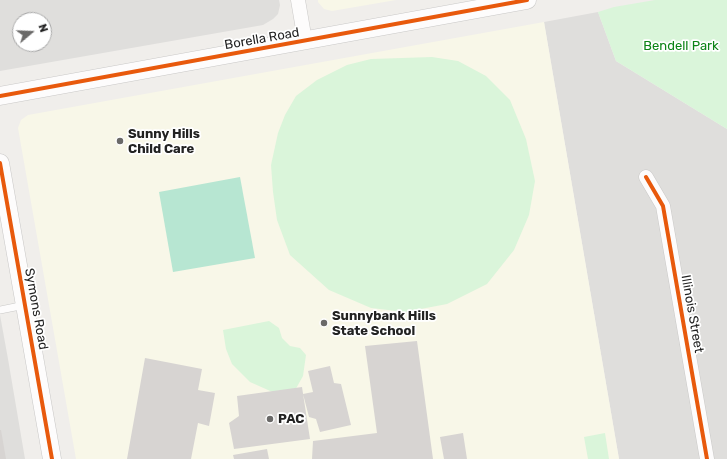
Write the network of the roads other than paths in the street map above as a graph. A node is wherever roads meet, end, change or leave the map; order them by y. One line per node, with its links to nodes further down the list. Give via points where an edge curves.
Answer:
1 (298, 0): 3 (street)
2 (527, 0): 3 (street, Borella Road)
3 (305, 41): 4 (street, Borella Road)
4 (0, 96)
5 (0, 162): 7 (street, Symons Road)
6 (646, 177): 10 (street, Illinois Street, via 663,206)
7 (25, 305): 8 (lane); 9 (street, Symons Road)
8 (0, 310)
9 (52, 459)
10 (707, 459)

